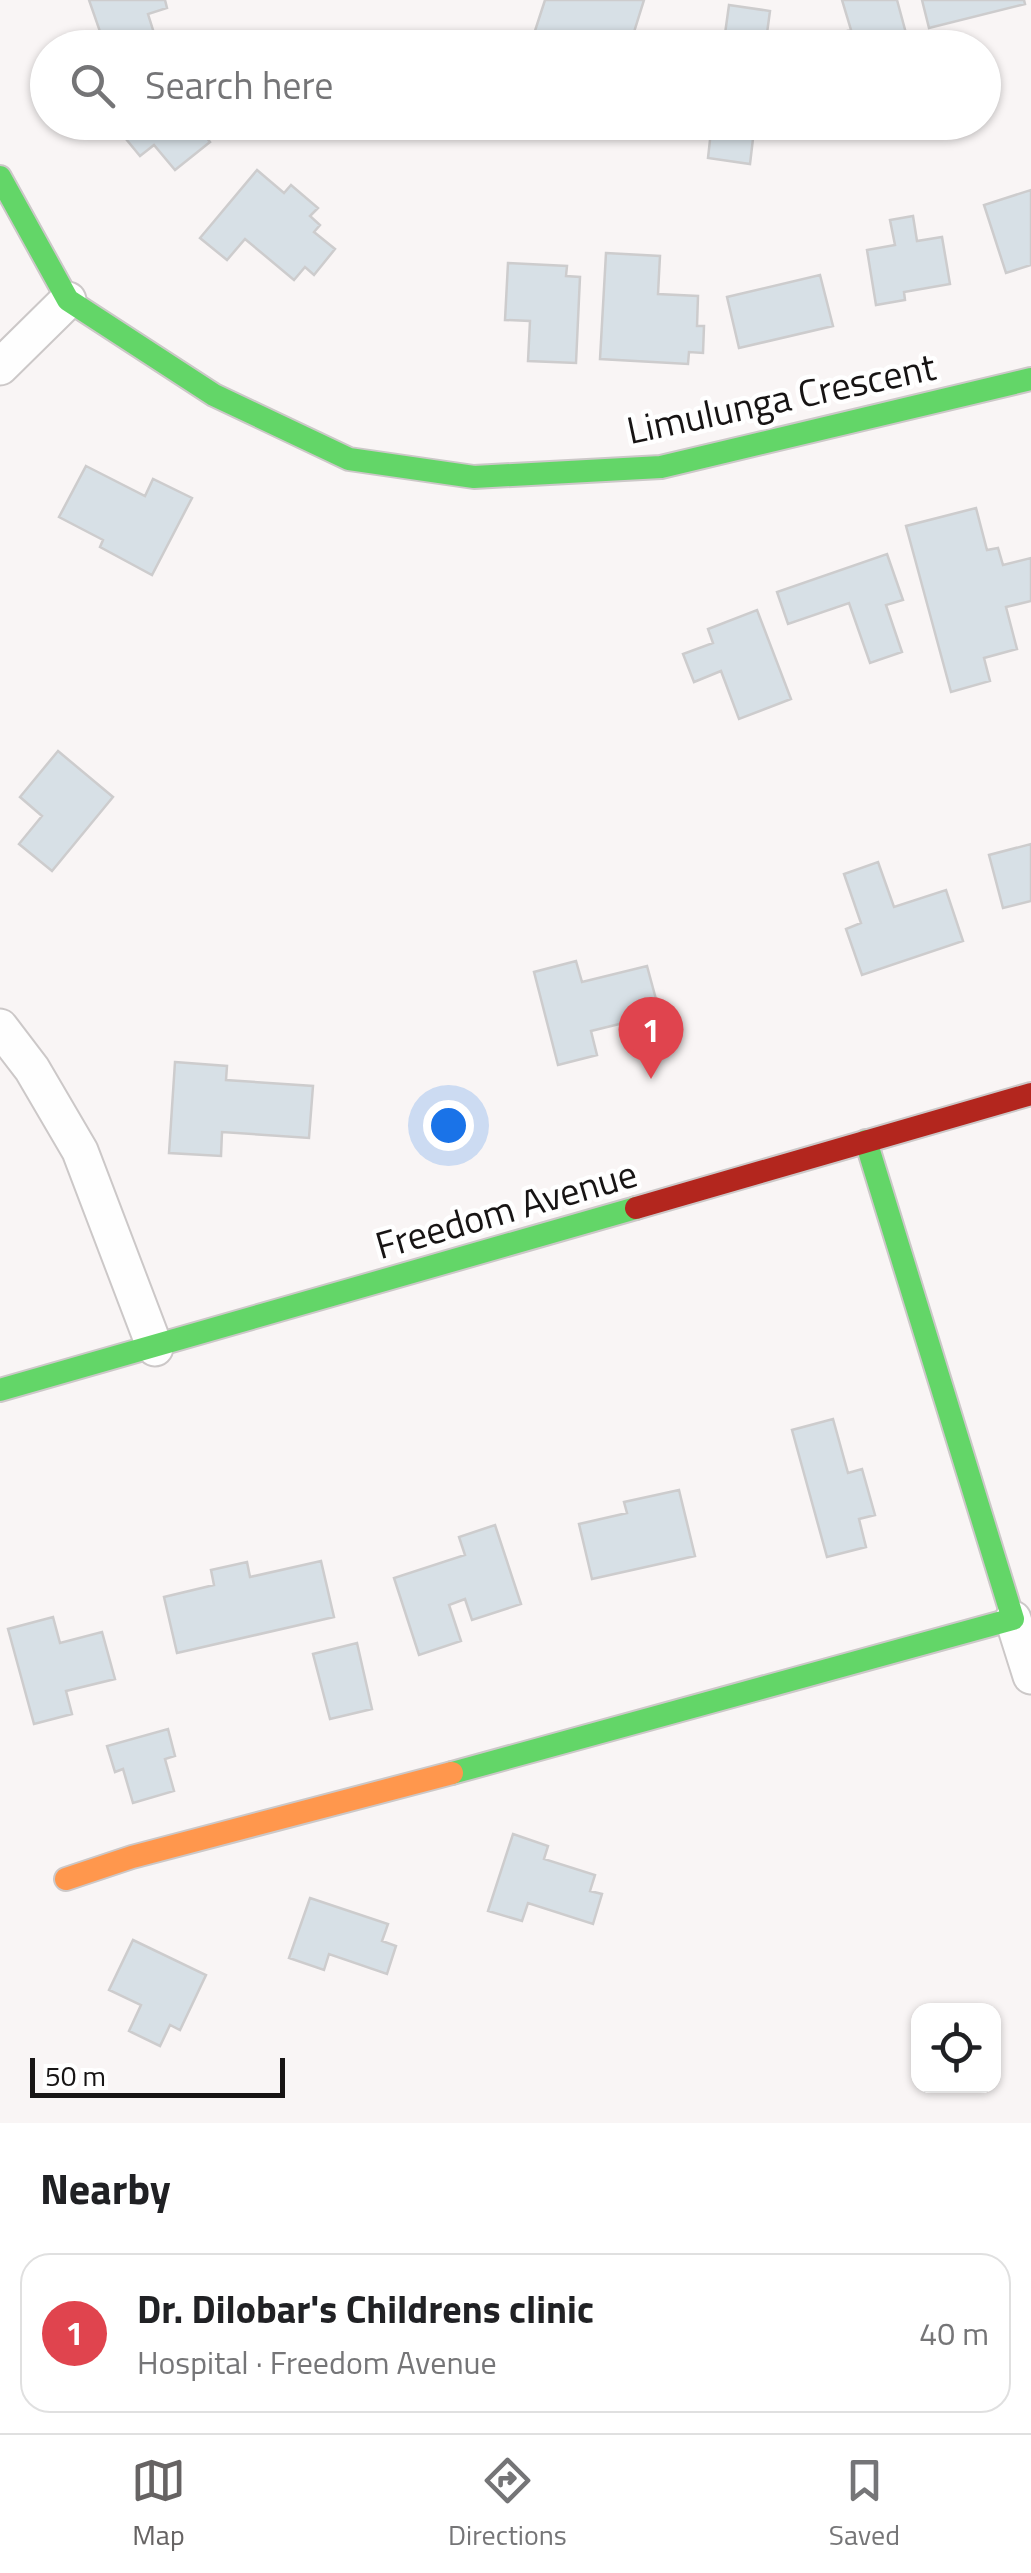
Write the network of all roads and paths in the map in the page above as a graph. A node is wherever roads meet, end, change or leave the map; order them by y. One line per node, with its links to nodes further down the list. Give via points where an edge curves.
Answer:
1 (0, 177): 2 (street, Limulunga Crescent)
2 (68, 300): 3 (street); 4 (street, Limulunga Crescent, via 214,395 349,459 474,477 662,467)
3 (0, 367)
4 (1031, 379)
5 (0, 1027): 8 (street, via 80,1151)
6 (1031, 1094): 7 (street, Freedom Avenue)
7 (866, 1141): 8 (street, Freedom Avenue); 10 (street)
8 (155, 1348): 9 (street, Freedom Avenue)
9 (0, 1390)
10 (1013, 1618): 11 (street); 12 (street)
11 (1031, 1676)
12 (66, 1879)

